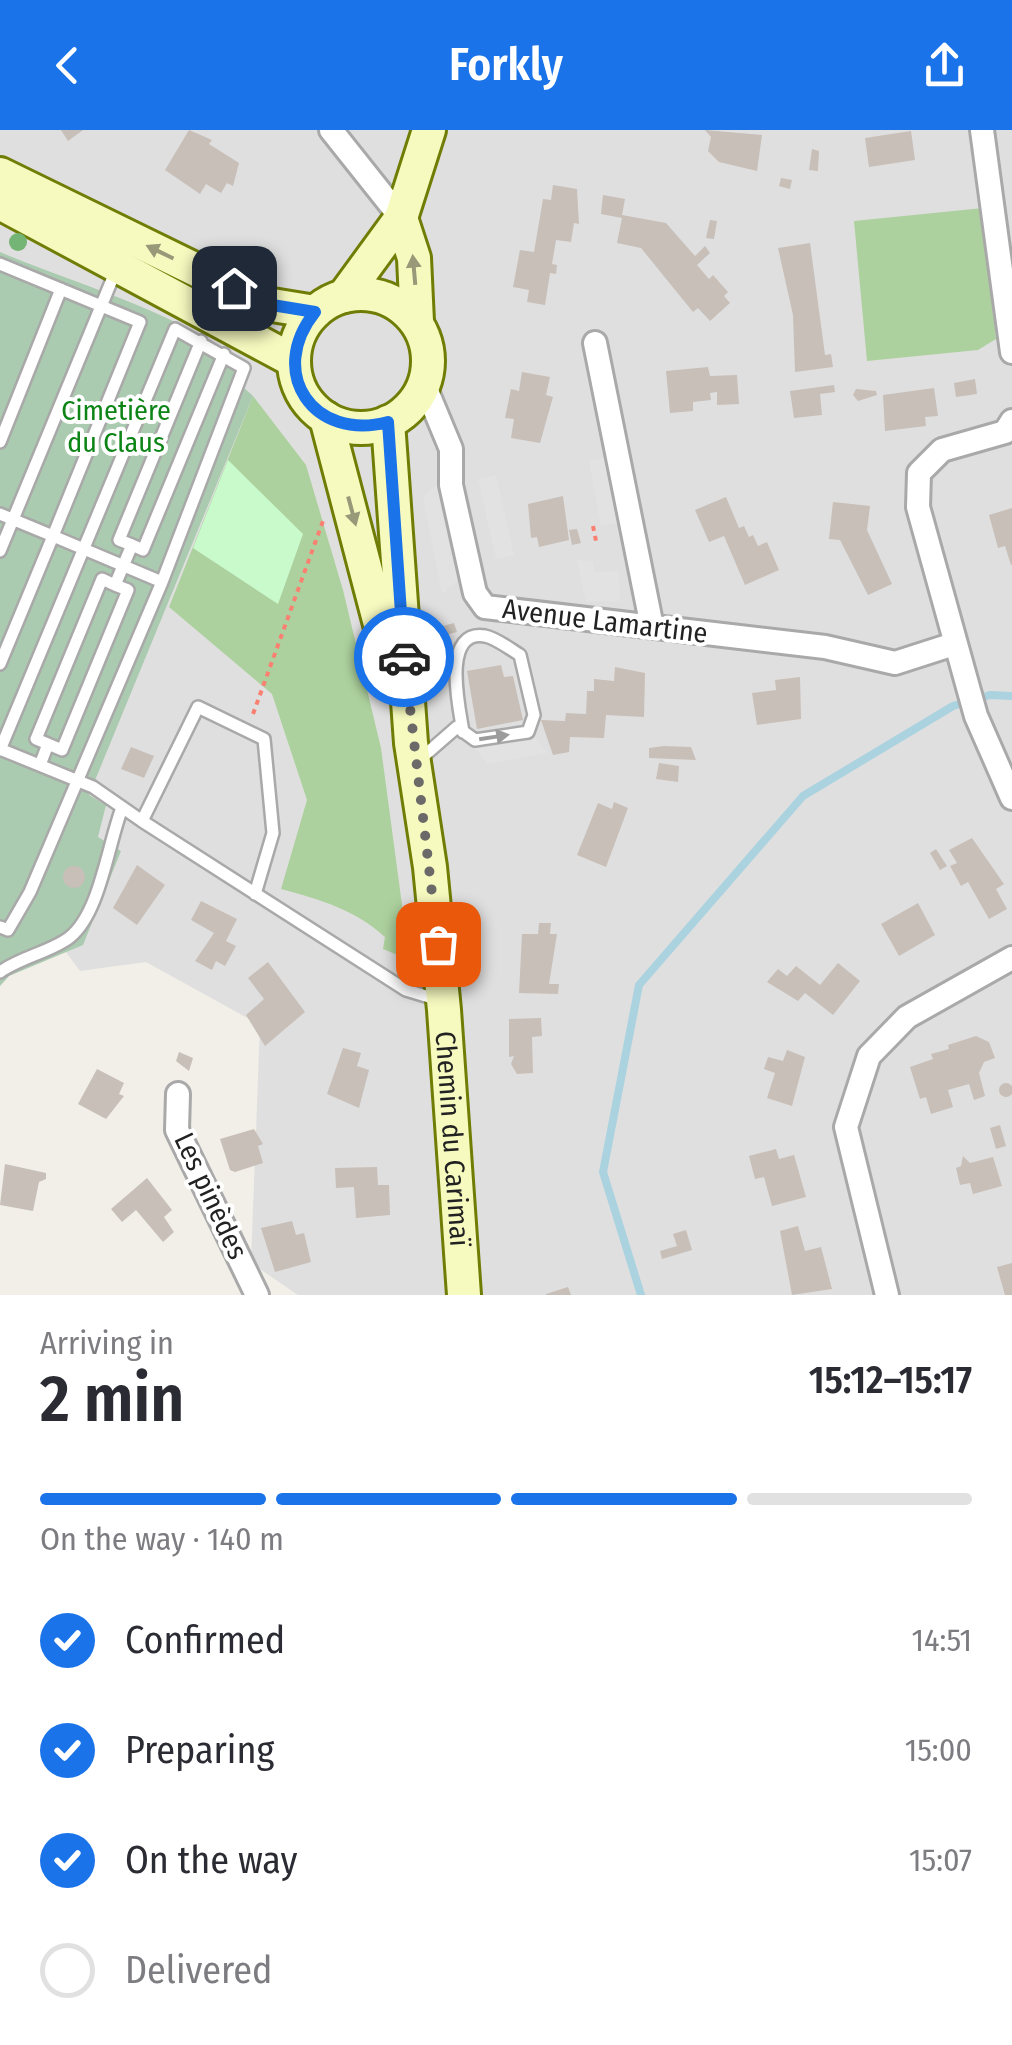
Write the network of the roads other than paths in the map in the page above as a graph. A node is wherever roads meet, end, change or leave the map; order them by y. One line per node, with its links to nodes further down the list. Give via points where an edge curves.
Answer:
1 (331, 130): 6 (street)
2 (429, 130): 6 (main road)
3 (982, 130): 16 (street)
4 (0, 174): 12 (main road, one-way to 4, via 266,304)
5 (0, 204): 8 (main road)
6 (402, 218): 10 (main road); 13 (main road, one-way to 6, via 414,258)
7 (0, 264): 9 (lane)
8 (118, 266): 11 (lane); 18 (main road)
9 (62, 289): 11 (lane); 23 (lane)
10 (344, 296): 12 (main road); 13 (main road, via 384,297)
11 (102, 306): 24 (lane); 25 (lane, via 140,322)
12 (315, 312): 18 (main road, via 296,343)
13 (417, 322): 19 (main road, via 428,352)
14 (201, 341): 17 (lane); 26 (lane, via 119,540); 27 (lane, via 175,330)
15 (595, 343): 33 (street)
16 (1012, 352)
17 (224, 354): 26 (lane, via 144,550); 30 (lane, via 244,368)
18 (294, 361): 20 (main road, via 303,393)
19 (424, 384): 22 (main road, via 416,400); 32 (street, Avenue Lamartine, via 451,449 451,485 476,593)
20 (326, 418): 22 (main road, via 367,428); 40 (main road, Chemin du Carimaï, one-way to 40)
21 (1012, 420): 35 (street, via 1005,432 942,450 919,474 918,507)
22 (388, 422): 40 (main road, Chemin du Carimaï)
23 (0, 442)
24 (6, 517): 25 (lane); 28 (lane)
25 (53, 536): 27 (lane); 36 (lane)
26 (132, 546): 29 (lane)
27 (83, 550): 29 (lane); 39 (lane)
28 (0, 551)
29 (123, 567): 30 (lane); 31 (lane)
30 (162, 582): 42 (lane)
31 (116, 585): 38 (lane, via 102,580 36,740); 38 (lane, via 128,590 62,750)
32 (494, 609): 33 (street, Avenue Lamartine); 34 (lane)
33 (652, 627): 35 (street, Avenue Lamartine, via 825,647 894,664)
34 (486, 636): 37 (lane, via 474,637 459,652 454,672); 37 (lane, one-way to 34, via 476,740 528,732 534,715 520,656)
35 (954, 644): 43 (street)
36 (0, 664)
37 (463, 732): 40 (lane, via 457,727)
38 (48, 744): 41 (lane)
39 (0, 749): 41 (lane)
40 (413, 754): 50 (main road, Chemin du Carimaï)
41 (40, 765): 42 (lane)
42 (77, 781): 44 (lane); 47 (lane, via 30,892 8,930)
43 (1012, 798)
44 (122, 808): 45 (lane); 49 (lane, via 95,901 70,938)
45 (142, 821): 46 (lane); 46 (lane, via 198,706 264,740 273,833)
46 (255, 894): 50 (lane, via 406,990)
47 (0, 926)
48 (1012, 958): 54 (street, via 906,1018 869,1056 846,1126)
49 (0, 972)
50 (444, 1002): 53 (main road, Chemin du Carimaï)
51 (178, 1094): 52 (street, Les pinèdes, via 177,1130)
52 (257, 1295)
53 (464, 1295)
54 (887, 1295)

